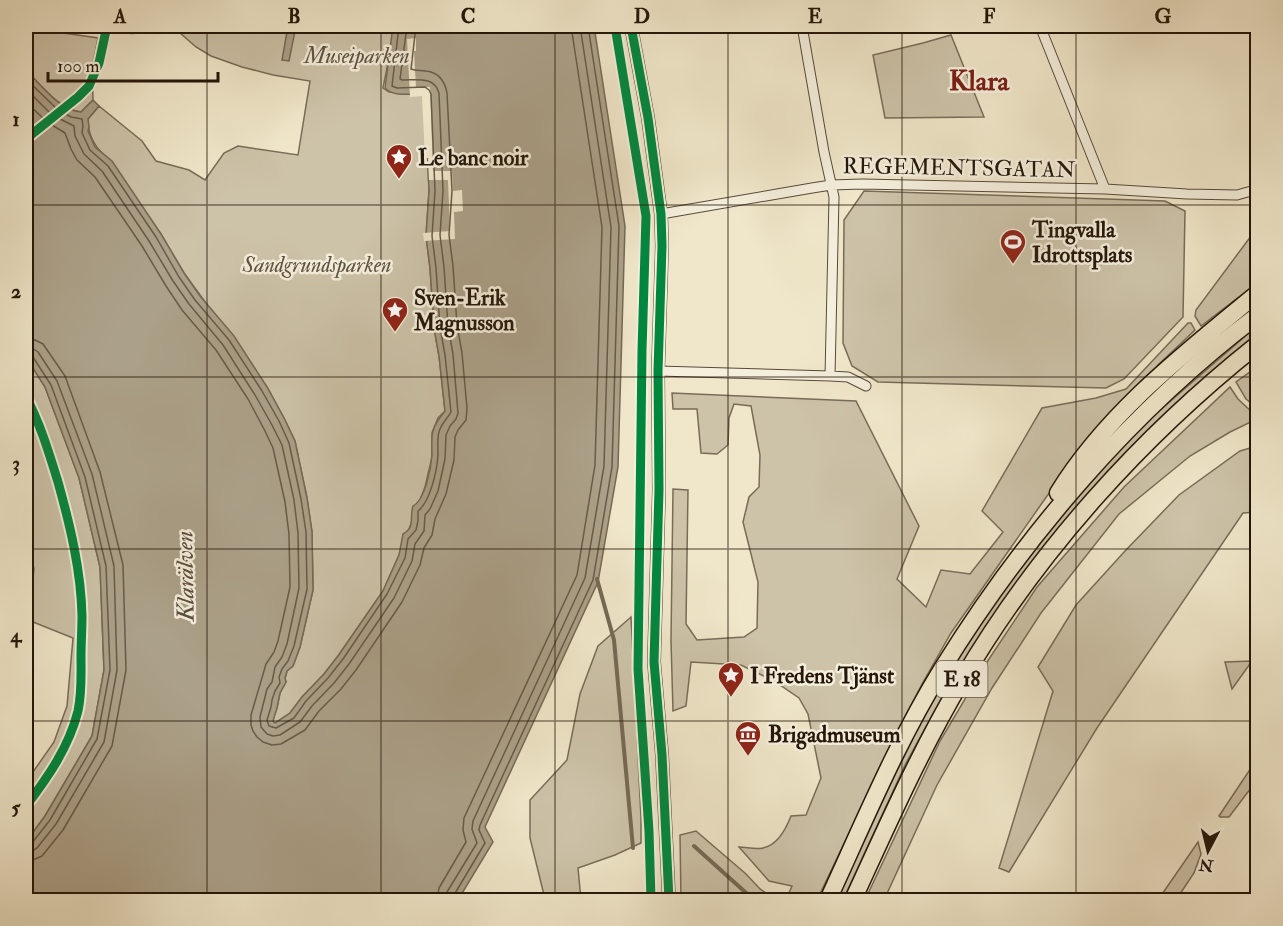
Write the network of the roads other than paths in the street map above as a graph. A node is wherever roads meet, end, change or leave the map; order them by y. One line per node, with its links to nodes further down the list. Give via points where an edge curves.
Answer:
1 (120, 26): 2 (street)
2 (145, 26)
3 (632, 26): 9 (street)
4 (802, 26): 6 (street)
5 (1040, 26): 8 (street)
6 (831, 185): 8 (street, REGEMENTSGATAN); 9 (street, REGEMENTSGATAN); 14 (street, via 834,222)
7 (1257, 188): 8 (street, REGEMENTSGATAN, via 1237,195)
8 (1105, 189)
9 (661, 214): 13 (street)
10 (1257, 292): 17 (highway, via 1155,379 1094,444)
11 (1257, 315): 17 (highway, E 18, via 1166,392 1128,430)
12 (1257, 344): 21 (highway, E 18, via 1147,443 1063,536 1015,598 962,680 916,763)
13 (658, 371): 14 (street); 19 (street, via 654,662)
14 (830, 376): 15 (street, via 848,377)
15 (866, 386)
16 (26, 539): 18 (street)
17 (1023, 550): 20 (highway, E 18, via 955,650 895,754)
18 (26, 587)
19 (669, 900)
20 (828, 900)
21 (853, 900)

